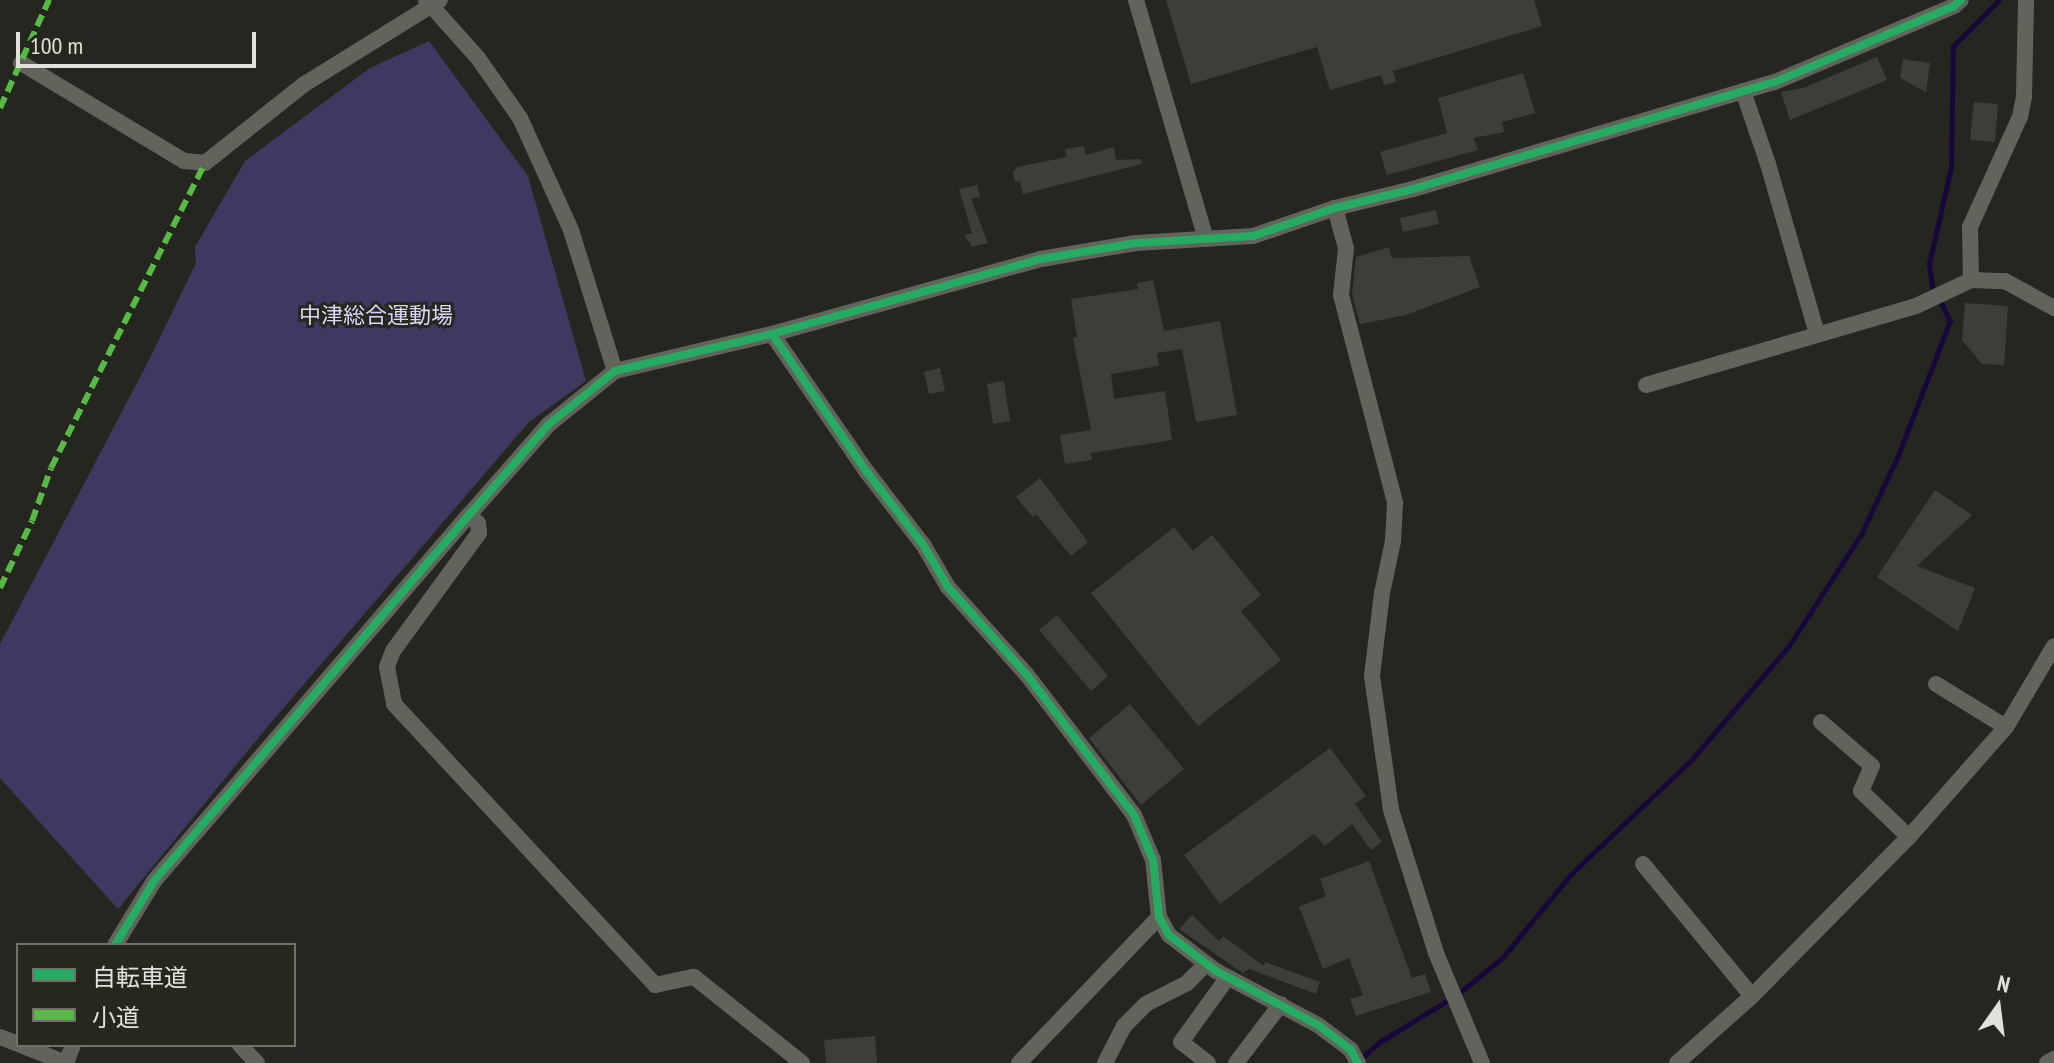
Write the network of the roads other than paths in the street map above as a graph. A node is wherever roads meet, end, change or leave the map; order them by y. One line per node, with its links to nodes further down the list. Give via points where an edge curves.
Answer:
1 (1136, 0): 8 (street)
2 (1961, 0): 6 (street, via 1775,82)
3 (2026, 0): 9 (street, via 2020,117 1970,227)
4 (432, 1): 5 (street, via 303,85 205,163 184,161); 13 (street, via 520,118 571,230)
5 (21, 63)
6 (1743, 91): 7 (street); 12 (street)
7 (1335, 208): 8 (street, via 1253,236); 38 (street, via 1346,248 1341,295 1395,503 1372,676 1391,810 1436,953)
8 (1206, 239): 11 (street, via 1136,243 1041,259)
9 (1971, 280): 10 (street, via 2005,281); 12 (street, via 1916,306)
10 (2054, 308)
11 (772, 334): 13 (street); 23 (street, via 948,587 1027,675 1134,815 1153,860)
12 (1817, 334): 14 (street)
13 (615, 371): 15 (street, via 548,425)
14 (1646, 385)
15 (469, 515): 24 (street, via 154,881); 32 (street, via 479,533 393,651 387,667 394,704 655,985 694,977)
16 (2054, 646): 17 (street)
17 (2048, 670): 20 (street)
18 (1936, 684): 20 (street)
19 (1821, 722): 21 (street, via 1872,766 1861,791)
20 (2006, 727): 21 (street)
21 (1909, 837): 27 (street)
22 (1643, 864): 27 (street)
23 (1159, 917): 25 (street, via 1169,935); 33 (street)
24 (116, 943)
25 (1206, 964): 26 (street); 34 (street, via 1187,983 1146,1004 1124,1026)
26 (1228, 977): 28 (street); 35 (street, via 1181,1042)
27 (1752, 996): 39 (street)
28 (1281, 1004): 36 (street); 37 (street, via 1351,1050)
29 (27, 1047): 31 (street)
30 (2054, 1059): 40 (street)
31 (66, 1063)
32 (802, 1063)
33 (1019, 1063)
34 (1105, 1063)
35 (1208, 1063)
36 (1236, 1063)
37 (1358, 1063)
38 (1482, 1063)
39 (1677, 1063)
40 (2047, 1063)

